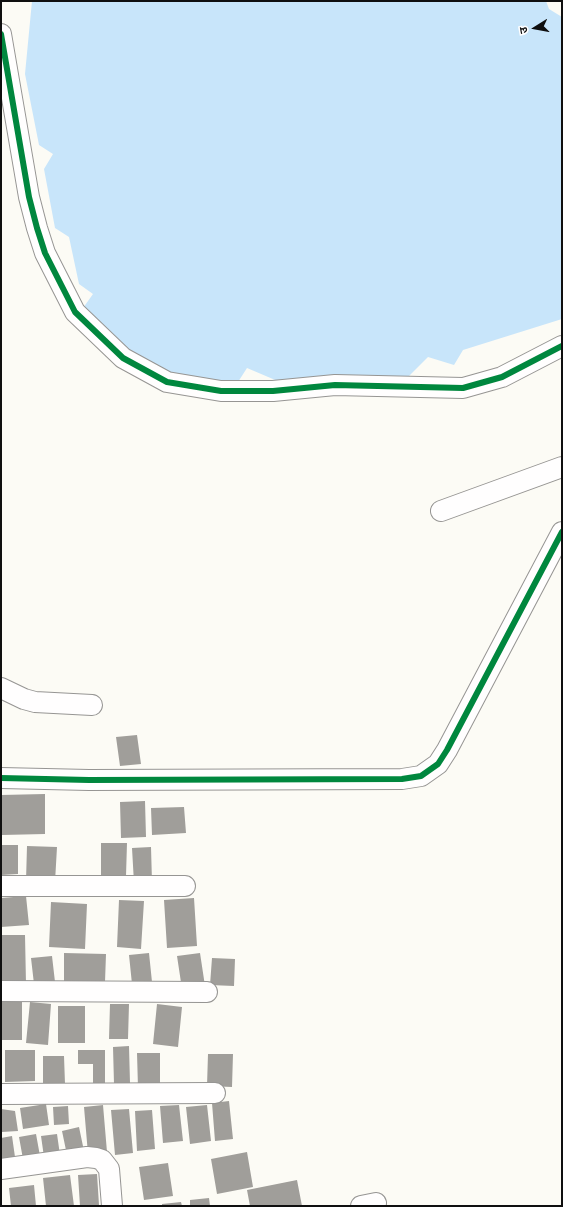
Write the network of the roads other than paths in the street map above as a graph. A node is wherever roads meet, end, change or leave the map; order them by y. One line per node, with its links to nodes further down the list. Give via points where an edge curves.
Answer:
1 (1, 34): 2 (street, via 29,197 45,253 75,312 123,358 167,382 221,391 273,391 335,385 463,388 502,377)
2 (562, 346)
3 (562, 468): 4 (street)
4 (441, 511)
5 (562, 532): 8 (street, via 447,750 438,764 421,776 394,779)
6 (1, 688): 7 (street, via 35,702)
7 (92, 705)
8 (1, 778)
9 (1, 886): 10 (street)
10 (185, 886)
11 (1, 991): 12 (street)
12 (207, 992)
13 (215, 1093): 14 (street)
14 (1, 1094)
15 (1, 1169): 16 (street, via 87,1157 102,1160 109,1169)
16 (112, 1206)

